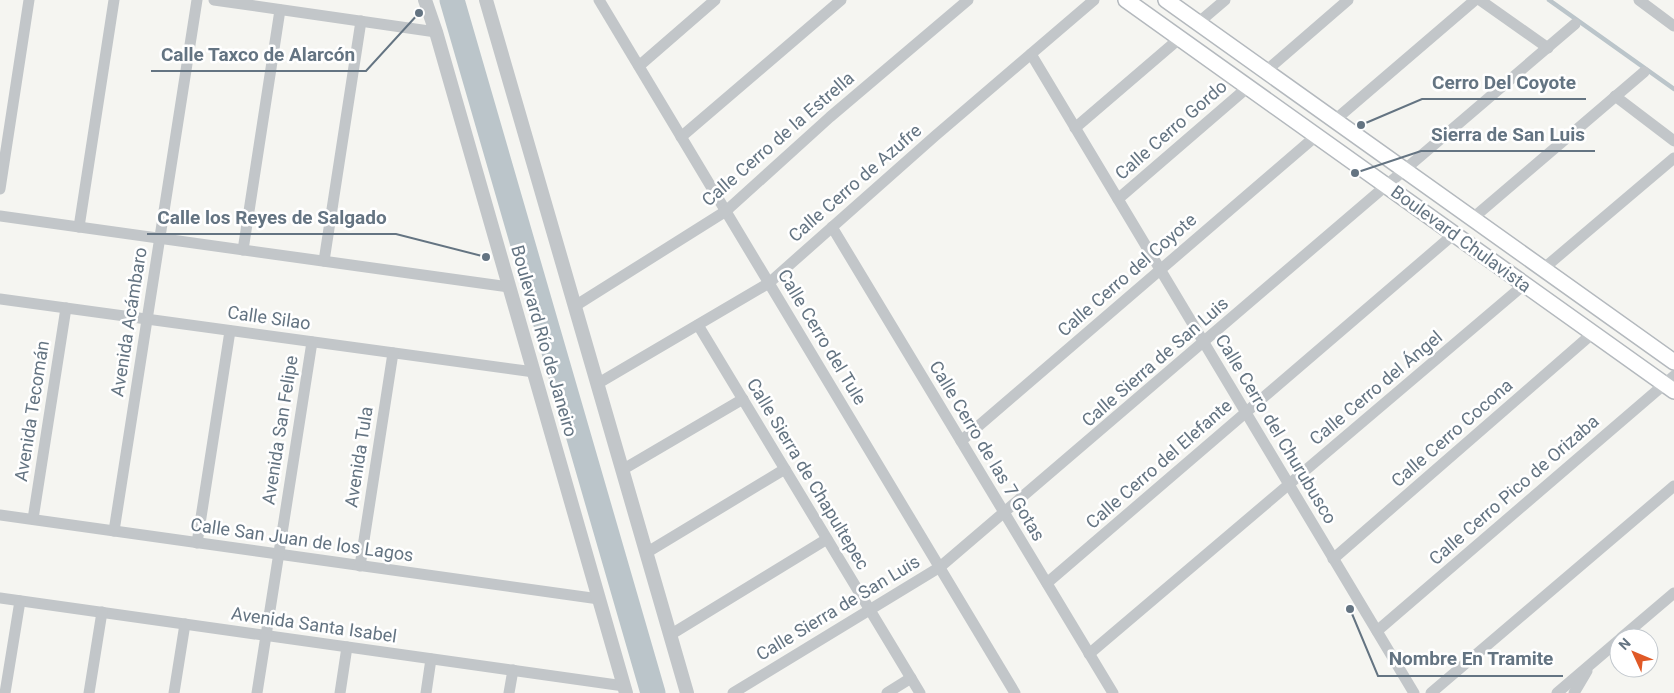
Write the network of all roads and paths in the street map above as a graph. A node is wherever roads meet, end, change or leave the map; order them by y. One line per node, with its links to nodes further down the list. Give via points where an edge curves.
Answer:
1 (29, 0): 41 (street)
2 (114, 0): 46 (street)
3 (197, 0): 49 (street, Avenida Acámbaro)
4 (214, 0): 19 (street)
5 (425, 0): 24 (street, Boulevard Río de Janeiro)
6 (486, 0): 58 (street)
7 (599, 0): 28 (street, Calle Cerro del Tule)
8 (715, 0): 28 (street)
9 (841, 0): 36 (street)
10 (968, 0): 43 (street, Calle Cerro de la Estrella, via 830,117)
11 (1094, 0): 27 (street, Calle Cerro de Azufre)
12 (1126, 0): 25 (main road, Boulevard Chulavista)
13 (1166, 0): 21 (main road, Boulevard Chulavista)
14 (1225, 0): 21 (street)
15 (1348, 0): 29 (street)
16 (1475, 0): 33 (street)
17 (1480, 0): 26 (street)
18 (1639, 0): 23 (street)
19 (280, 10): 20 (street); 50 (street)
20 (361, 21): 24 (street); 51 (street)
21 (1198, 23): 29 (main road, Boulevard Chulavista)
22 (1575, 24): 26 (street, Calle Sierra de San Luis)
23 (1674, 26)
24 (436, 32): 56 (street, Boulevard Río de Janeiro)
25 (1180, 38): 31 (main road, Boulevard Chulavista); 34 (street)
26 (1548, 48): 39 (street, Calle Sierra de San Luis)
27 (1031, 54): 34 (street, Calle Cerro del Churubusco); 47 (street, Calle Cerro de Azufre)
28 (638, 66): 36 (street, Calle Cerro del Tule)
29 (1266, 71): 33 (main road, Boulevard Chulavista)
30 (1644, 72): 32 (street)
31 (1248, 87): 35 (main road, Boulevard Chulavista); 42 (street, Calle Cerro Gordo)
32 (1615, 96): 37 (street); 45 (street)
33 (1335, 120): 39 (main road, Boulevard Chulavista)
34 (1076, 128): 42 (street, Calle Cerro del Churubusco)
35 (1316, 136): 40 (main road, Boulevard Chulavista); 53 (street, Calle Cerro del Coyote)
36 (681, 137): 43 (street, Calle Cerro del Tule)
37 (1674, 141)
38 (1674, 158): 52 (street)
39 (1405, 170): 40 (street, Calle Sierra de San Luis); 45 (main road, Boulevard Chulavista)
40 (1387, 186): 48 (main road, Boulevard Chulavista); 65 (street, Calle Sierra de San Luis)
41 (0, 189)
42 (1118, 199): 53 (street, Calle Cerro del Churubusco)
43 (726, 211): 54 (street, Calle Cerro del Tule); 58 (street, Calle Cerro de la Estrella)
44 (0, 216): 46 (street)
45 (1473, 218): 52 (main road, Boulevard Chulavista)
46 (79, 227): 49 (street)
47 (832, 227): 54 (street, Calle Cerro de Azufre); 73 (street, Calle Cerro de las 7 Gotas)
48 (1454, 234): 55 (main road, Boulevard Chulavista); 72 (street, Calle Cerro del Elefante)
49 (160, 238): 50 (street); 60 (street, Avenida Acámbaro)
50 (243, 250): 51 (street)
51 (324, 261): 56 (street)
52 (1543, 268): 67 (main road, Boulevard Chulavista)
53 (1160, 270): 65 (street, Calle Cerro del Churubusco); 73 (street, Calle Cerro del Coyote)
54 (769, 283): 61 (street, Calle Cerro de Azufre); 88 (street, Calle Cerro del Tule)
55 (1524, 284): 63 (main road, Boulevard Chulavista); 76 (street, Calle Cerro del Ángel)
56 (509, 287): 68 (street, Boulevard Río de Janeiro)
57 (0, 299): 59 (street, Calle Silao)
58 (575, 306): 69 (street)
59 (66, 308): 60 (street, Calle Silao); 80 (street, Avenida Tecomán)
60 (147, 319): 62 (street, Calle Silao); 81 (street, Avenida Acámbaro)
61 (698, 324): 69 (street, Calle Cerro de Azufre); 71 (street, Calle Sierra de Chapultepec)
62 (230, 330): 64 (street, Calle Silao); 83 (street)
63 (1593, 333): 70 (main road, Boulevard Chulavista); 86 (street, Calle Cerro Cocona)
64 (312, 342): 66 (street, Calle Silao); 85 (street, Avenida San Felipe)
65 (1204, 342): 72 (street, Calle Cerro del Churubusco); 78 (street, Calle Sierra de San Luis)
66 (393, 353): 68 (street, Calle Silao); 87 (street, Avenida Tula)
67 (1674, 362)
68 (534, 372): 92 (street, Boulevard Río de Janeiro)
69 (597, 384): 75 (street)
70 (1671, 384): 98 (street, Calle Cerro Pico de Orizaba)
71 (743, 399): 74 (street, Calle Sierra de Chapultepec); 75 (street)
72 (1246, 412): 76 (street, Calle Cerro del Churubusco); 89 (street, Calle Cerro del Elefante)
73 (961, 441): 78 (street, Calle Cerro de las 7 Gotas)
74 (785, 469): 82 (street, Calle Sierra de Chapultepec); 84 (street)
75 (622, 470): 84 (street)
76 (1289, 484): 86 (street, Calle Cerro del Churubusco); 103 (street, Calle Cerro del Ángel)
77 (1674, 486): 123 (street)
78 (1004, 513): 88 (street, Calle Sierra de San Luis); 89 (street, Calle Cerro de las 7 Gotas)
79 (0, 515): 80 (street, Calle San Juan de los Lagos)
80 (33, 519): 81 (street, Calle San Juan de los Lagos)
81 (114, 531): 83 (street, Calle San Juan de los Lagos)
82 (827, 539): 94 (street, Calle Sierra de Chapultepec); 99 (street)
83 (197, 543): 85 (street, Calle San Juan de los Lagos)
84 (646, 553): 99 (street)
85 (279, 554): 87 (street, Calle San Juan de los Lagos); 100 (street, Avenida San Felipe)
86 (1334, 559): 98 (street, Calle Cerro del Churubusco)
87 (360, 566): 92 (street, Calle San Juan de los Lagos)
88 (940, 567): 94 (street, Calle Sierra de San Luis); 120 (street, Calle Cerro del Tule)
89 (1046, 583): 103 (street, Calle Cerro de las 7 Gotas)
90 (1674, 592): 97 (street)
91 (0, 598): 93 (street, Avenida Santa Isabel)
92 (599, 600): 108 (street, Boulevard Río de Janeiro)
93 (20, 601): 95 (street, Avenida Santa Isabel); 109 (street)
94 (870, 610): 107 (street, Calle Sierra de Chapultepec); 117 (street, Calle Sierra de San Luis)
95 (102, 612): 96 (street, Avenida Santa Isabel); 110 (street)
96 (185, 624): 100 (street, Avenida Santa Isabel); 111 (street)
97 (1633, 628)
98 (1377, 632): 122 (street, Calle Cerro del Churubusco)
99 (670, 634): 116 (street)
100 (266, 636): 101 (street, Avenida Santa Isabel); 112 (street, Avenida San Felipe)
101 (347, 647): 104 (street, Avenida Santa Isabel); 113 (street)
102 (1609, 648): 105 (street)
103 (1089, 654): 121 (street, Calle Cerro de las 7 Gotas)
104 (431, 659): 106 (street, Avenida Santa Isabel); 114 (street)
105 (1591, 664): 124 (street); 125 (street)
106 (513, 670): 108 (street, Avenida Santa Isabel); 115 (street)
107 (911, 678): 118 (street); 119 (street, Calle Sierra de Chapultepec)
108 (625, 690)
109 (6, 693)
110 (89, 693)
111 (174, 693)
112 (257, 693)
113 (340, 693)
114 (426, 693)
115 (509, 693)
116 (686, 693)
117 (733, 693)
118 (887, 693)
119 (920, 693)
120 (1015, 693)
121 (1113, 693)
122 (1414, 693)
123 (1430, 693)
124 (1556, 693)
125 (1574, 693)

